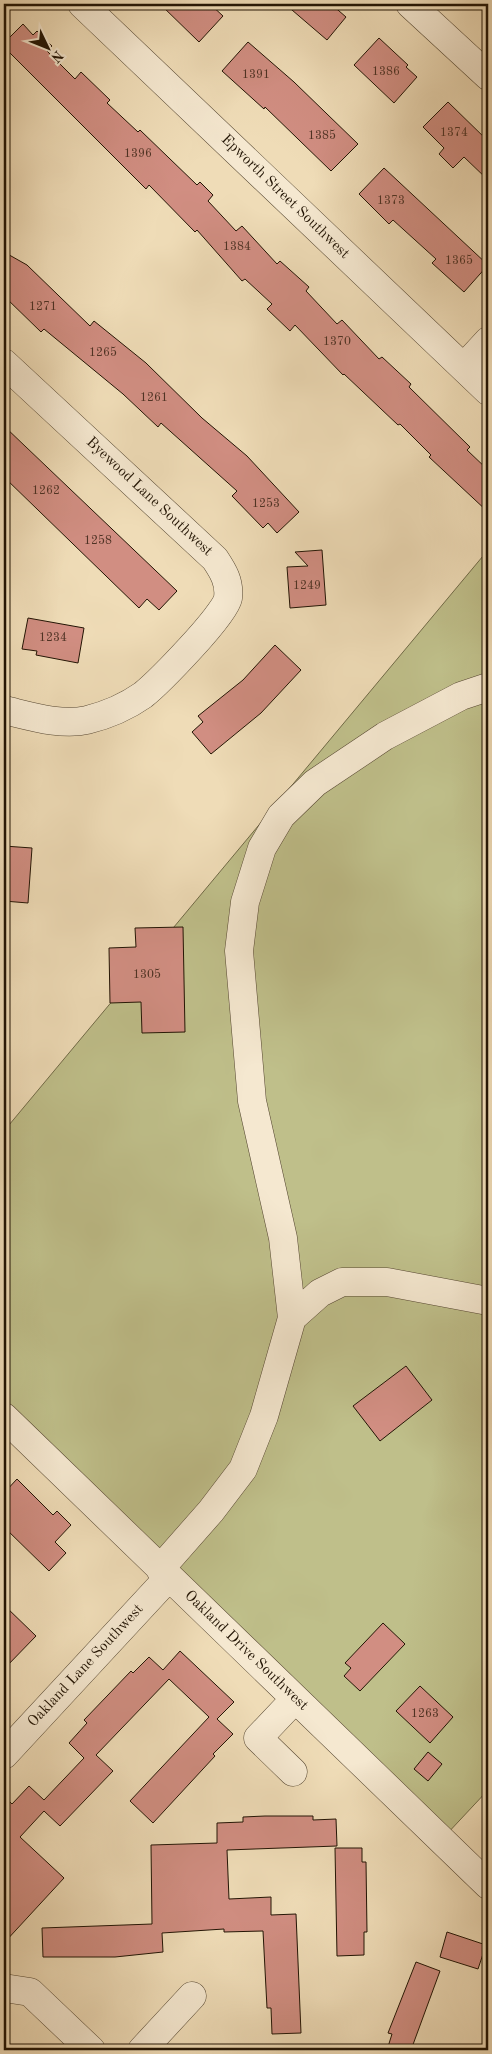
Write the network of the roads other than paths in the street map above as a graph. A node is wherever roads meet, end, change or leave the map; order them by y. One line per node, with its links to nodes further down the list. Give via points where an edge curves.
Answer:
1 (82, 4): 6 (street, Epworth Street Southwest)
2 (410, 4): 3 (street)
3 (488, 76)
4 (488, 341): 6 (street)
5 (4, 363): 9 (street, Byewood Lane Southwest, via 215,559 227,578 228,598 216,621 150,688 115,712 85,720 50,720)
6 (464, 367): 7 (street, Epworth Street Southwest)
7 (488, 391)
8 (488, 687): 11 (street, via 461,696 385,736 315,783 281,816 262,848 245,902 239,951 252,1101 283,1238)
9 (4, 710)
10 (488, 1301): 11 (street, via 386,1282 342,1282 320,1293)
11 (292, 1318): 13 (street, Oakland Lane Southwest, via 264,1416 243,1469)
12 (4, 1417): 13 (street, Oakland Drive Southwest)
13 (164, 1573): 14 (street, Oakland Drive Southwest); 15 (street, Oakland Lane Southwest)
14 (295, 1699): 16 (street, via 258,1738); 17 (street, Oakland Drive Southwest)
15 (4, 1755)
16 (293, 1772)
17 (488, 1885)
18 (4, 1988): 20 (street, via 30,1992)
19 (192, 1996): 21 (street)
20 (91, 2050)
21 (142, 2050)

